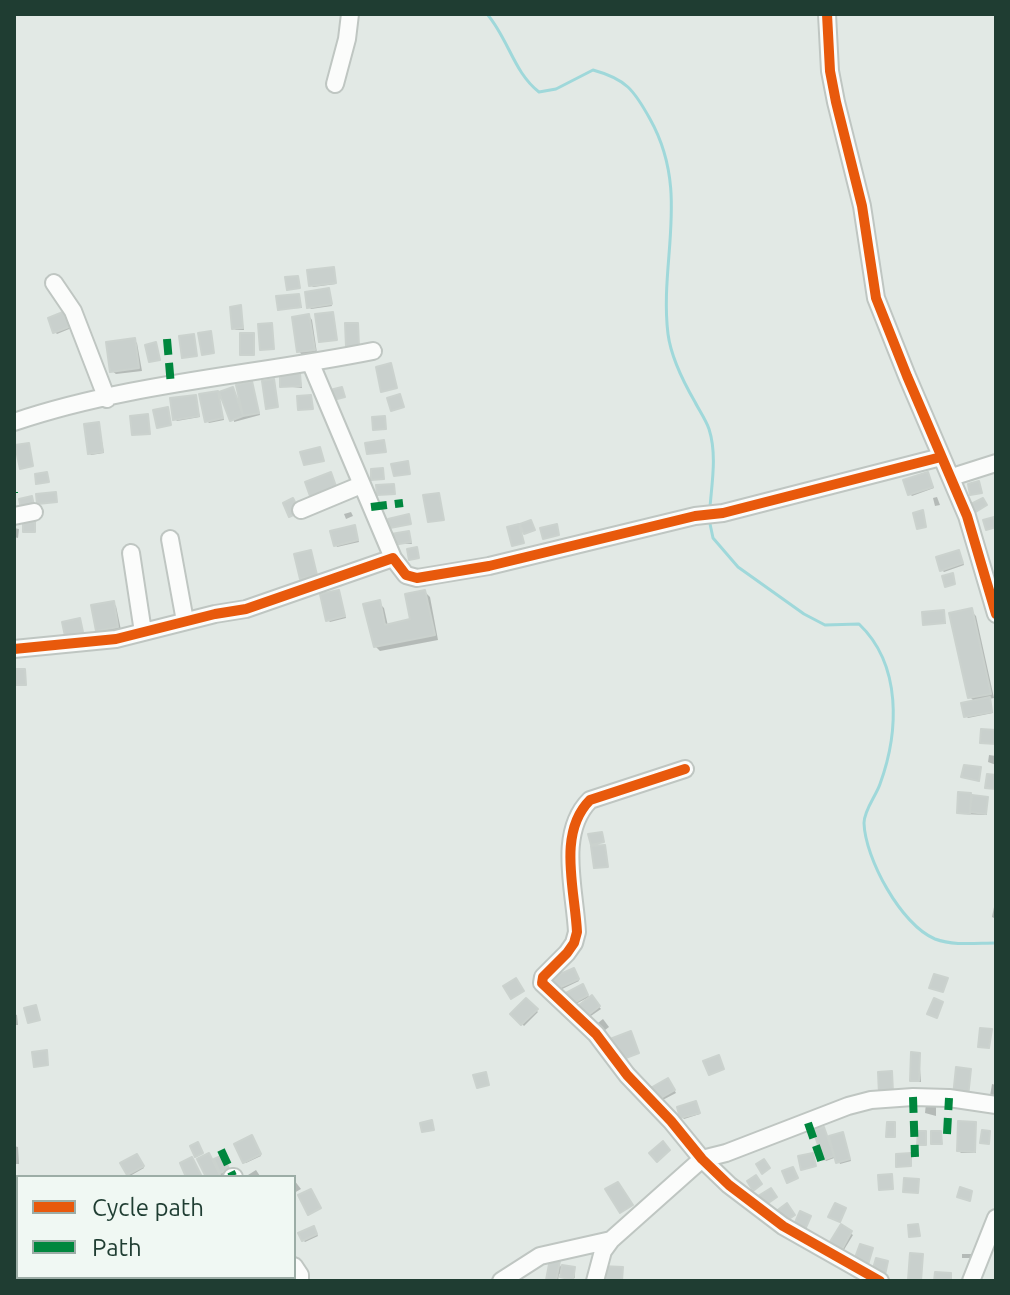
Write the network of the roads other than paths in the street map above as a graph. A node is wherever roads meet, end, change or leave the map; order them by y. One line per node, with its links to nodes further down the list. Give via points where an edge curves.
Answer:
1 (350, 14): 3 (street)
2 (827, 14): 9 (street, via 838,114 862,206 876,298)
3 (335, 84)
4 (54, 283): 7 (street, via 73,311)
5 (373, 351): 6 (street)
6 (311, 364): 7 (street); 12 (street)
7 (107, 399): 8 (street)
8 (14, 422)
9 (941, 457): 11 (street); 18 (street, via 489,566 417,578 406,575)
10 (996, 463): 11 (street)
11 (952, 477): 19 (street)
12 (361, 485): 13 (street); 18 (street)
13 (301, 510)
14 (34, 512): 15 (street)
15 (14, 516)
16 (170, 539): 20 (street)
17 (131, 553): 21 (street)
18 (393, 558): 20 (street, via 261,604)
19 (996, 614)
20 (185, 621): 21 (street)
21 (143, 632): 22 (street)
22 (14, 649)
23 (685, 769): 25 (street, via 590,800 580,810 570,836 577,932 542,983 596,1034)
24 (996, 1105): 25 (street, via 925,1097 871,1100)
25 (702, 1159): 27 (street); 30 (street, via 783,1226)
26 (994, 1228): 31 (street)
27 (611, 1240): 28 (street, via 540,1256); 29 (street)
28 (501, 1281)
29 (595, 1281)
30 (880, 1281)
31 (971, 1281)

